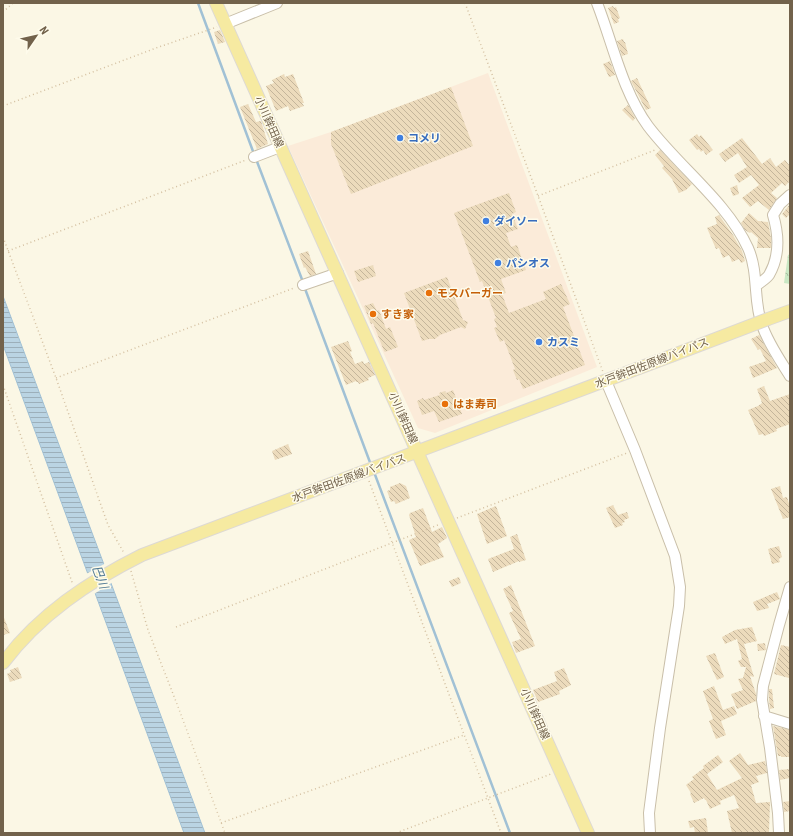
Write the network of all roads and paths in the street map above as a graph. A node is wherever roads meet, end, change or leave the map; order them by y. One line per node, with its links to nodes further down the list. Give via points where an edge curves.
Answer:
1 (13, 3): 6 (path)
2 (216, 3): 7 (main road, 小川鉾田線)
3 (277, 3): 7 (street)
4 (465, 3): 14 (path)
5 (597, 3): 10 (street, via 632,99)
6 (3, 12)
7 (225, 24): 11 (main road, 小川鉾田線)
8 (210, 29): 9 (path)
9 (3, 106)
10 (665, 146): 14 (path); 19 (street, via 724,210 736,227 748,248)
11 (280, 147): 12 (street); 17 (main road, 小川鉾田線)
12 (256, 156): 16 (path)
13 (790, 195): 19 (street, via 773,215 777,229 778,251 768,276)
14 (538, 196): 23 (path)
15 (3, 237): 16 (path)
16 (8, 251): 22 (path)
17 (338, 273): 18 (street); 28 (main road, 小川鉾田線)
18 (305, 284): 22 (path)
19 (757, 285): 21 (street, via 761,324)
20 (790, 311): 23 (main road, 水戸鉾田佐原線バイパス, bridge)
21 (790, 376)
22 (56, 378): 32 (path, via 108,525)
23 (606, 381): 27 (street); 28 (main road, 水戸鉾田佐原線バイパス)
24 (3, 385): 25 (path)
25 (6, 394): 26 (path); 34 (path)
26 (3, 396)
27 (635, 450): 30 (path); 47 (street, via 675,556 680,587 650,805)
28 (418, 452): 29 (main road, 水戸鉾田佐原線バイパス); 30 (main road, 小川鉾田線)
29 (371, 469): 31 (path); 32 (main road, 水戸鉾田佐原線バイパス)
30 (449, 521): 31 (path); 40 (main road, 小川鉾田線)
31 (392, 543): 35 (path); 39 (path)
32 (126, 563): 34 (main road, 水戸鉾田佐原線バイパス); 42 (path, via 148,630)
33 (790, 587): 37 (street, via 763,686)
34 (79, 592): 36 (main road, 水戸鉾田佐原線バイパス, via 63,602 36,626)
35 (176, 627)
36 (3, 663)
37 (764, 716): 38 (street); 48 (street)
38 (790, 724)
39 (464, 735): 41 (path); 42 (path)
40 (560, 770): 41 (path); 46 (main road, 小川鉾田線)
41 (488, 798): 44 (path); 45 (path)
42 (221, 823): 43 (path)
43 (224, 833)
44 (396, 833)
45 (501, 833)
46 (588, 833)
47 (650, 833)
48 (779, 833)

